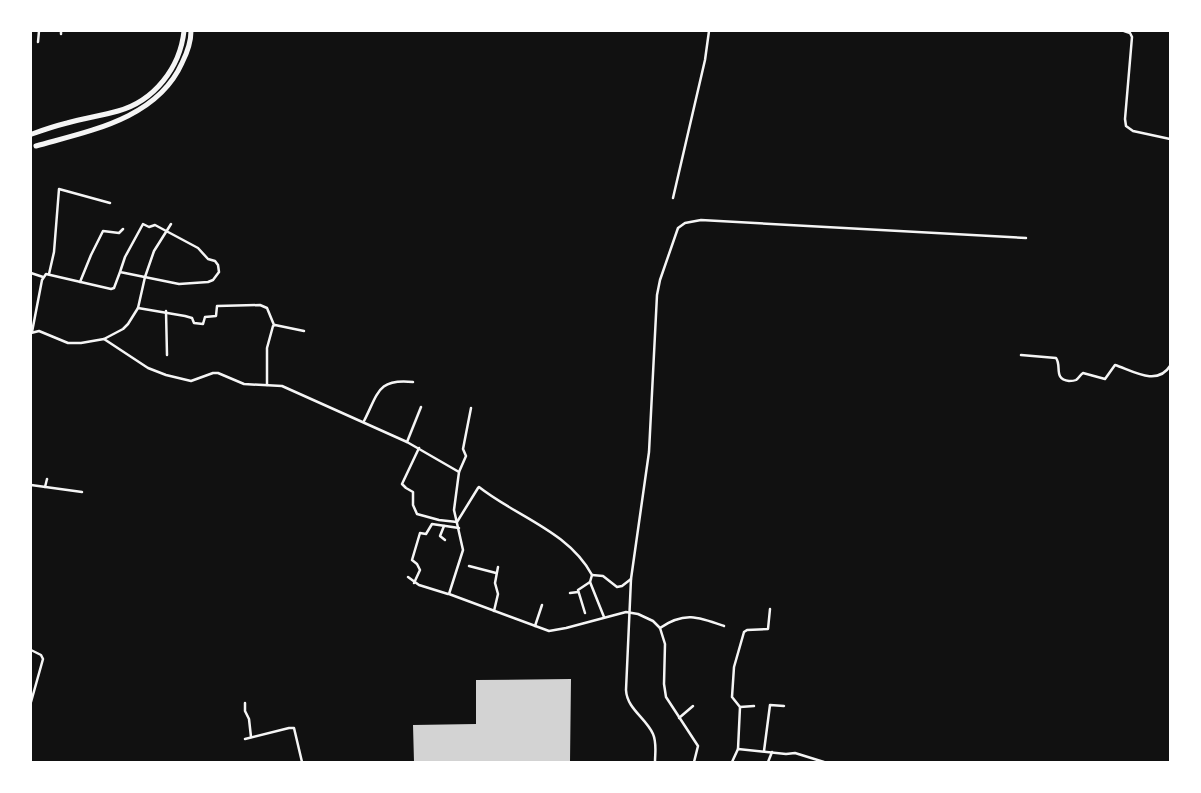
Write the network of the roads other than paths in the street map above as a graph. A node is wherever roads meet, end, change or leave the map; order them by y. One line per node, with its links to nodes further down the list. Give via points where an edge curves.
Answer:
1 (39, 31): 6 (street)
2 (184, 31): 7 (highway, via 180,53 174,66 154,90 140,101 119,111)
3 (191, 31): 9 (highway, via 187,52 179,69 158,97 107,126)
4 (709, 31): 10 (street, via 705,60)
5 (1124, 31): 8 (street, via 1132,37 1126,126 1133,131)
6 (38, 42)
7 (32, 134)
8 (1170, 139)
9 (36, 146)
10 (673, 198)
11 (110, 203): 18 (street, via 59,189)
12 (171, 224): 14 (street)
13 (123, 229): 21 (street, via 119,233 103,232)
14 (167, 231): 16 (street, via 153,224 143,224); 20 (street, via 154,251); 20 (street, via 198,248 208,259 215,261 218,265 218,274 208,282 193,284 169,283)
15 (1026, 238): 52 (street, via 701,220 685,223 678,228 657,295 649,452)
16 (120, 272): 20 (street); 21 (street, via 114,288 111,289)
17 (31, 273): 19 (street)
18 (49, 274): 19 (street); 21 (street)
19 (43, 277): 26 (street)
20 (145, 277): 22 (street)
21 (80, 282)
22 (138, 308): 23 (street); 27 (street, via 128,324)
23 (166, 311): 24 (street, via 192,318 194,323 203,324 205,317 216,316 217,306 260,305 267,308); 28 (street)
24 (274, 325): 25 (street); 32 (street, via 267,348)
25 (304, 331)
26 (31, 333): 27 (street, via 43,332 68,343)
27 (104, 339): 32 (street, via 148,368 166,375 191,381 218,373 244,384)
28 (167, 355)
29 (1020, 356): 30 (street, via 1056,358 1058,374 1071,381 1083,373 1106,379 1115,365 1152,377 1164,373)
30 (1170, 366)
31 (413, 382): 35 (street, via 394,381 378,390)
32 (267, 384): 35 (street, via 282,386)
33 (421, 407): 36 (street)
34 (471, 408): 38 (street, via 463,449 466,457)
35 (364, 422): 36 (street)
36 (407, 442): 37 (street)
37 (419, 448): 38 (street); 43 (street, via 402,484 413,492 414,510 421,516)
38 (459, 472): 43 (street, via 454,505)
39 (47, 479): 41 (street)
40 (31, 484): 41 (street)
41 (45, 487): 42 (street)
42 (82, 492)
43 (457, 522): 45 (street); 50 (street, via 479,487 557,536 571,548)
44 (444, 526): 45 (street); 46 (street, via 440,536); 54 (street, via 432,524 426,534 420,534 412,560 420,570)
45 (458, 528): 57 (street, via 463,550)
46 (445, 540)
47 (469, 566): 49 (street)
48 (498, 567): 49 (street)
49 (496, 573): 60 (street, via 498,594)
50 (592, 575): 52 (street, via 603,576 618,587); 53 (street)
51 (408, 576): 54 (street)
52 (631, 579): 61 (street)
53 (590, 582): 55 (street, via 578,589); 63 (street)
54 (414, 583): 57 (street)
55 (578, 592): 56 (street); 62 (street)
56 (570, 593)
57 (448, 594): 60 (street)
58 (542, 606): 64 (street)
59 (770, 609): 73 (street, via 768,629 747,630 739,648 734,667 732,697)
60 (494, 611): 64 (street)
61 (630, 612): 63 (street); 66 (street, via 646,617); 81 (street, via 627,698 653,733)
62 (585, 613)
63 (604, 618): 64 (street, via 559,630)
64 (535, 626)
65 (724, 626): 66 (street, via 695,616 673,620)
66 (660, 628): 74 (street, via 665,649 665,694)
67 (31, 650): 68 (street, via 43,659)
68 (31, 702)
69 (245, 703): 75 (street)
70 (693, 706): 74 (street)
71 (754, 706): 73 (street)
72 (784, 706): 78 (street, via 770,705)
73 (740, 707): 77 (street)
74 (679, 718): 82 (street, via 698,746)
75 (251, 737): 76 (street); 80 (street, via 294,728)
76 (245, 739)
77 (738, 749): 78 (street); 83 (street)
78 (764, 751): 79 (street)
79 (772, 752): 84 (street); 85 (street, via 795,753)
80 (302, 762)
81 (655, 762)
82 (694, 762)
83 (732, 762)
84 (768, 762)
85 (824, 762)

